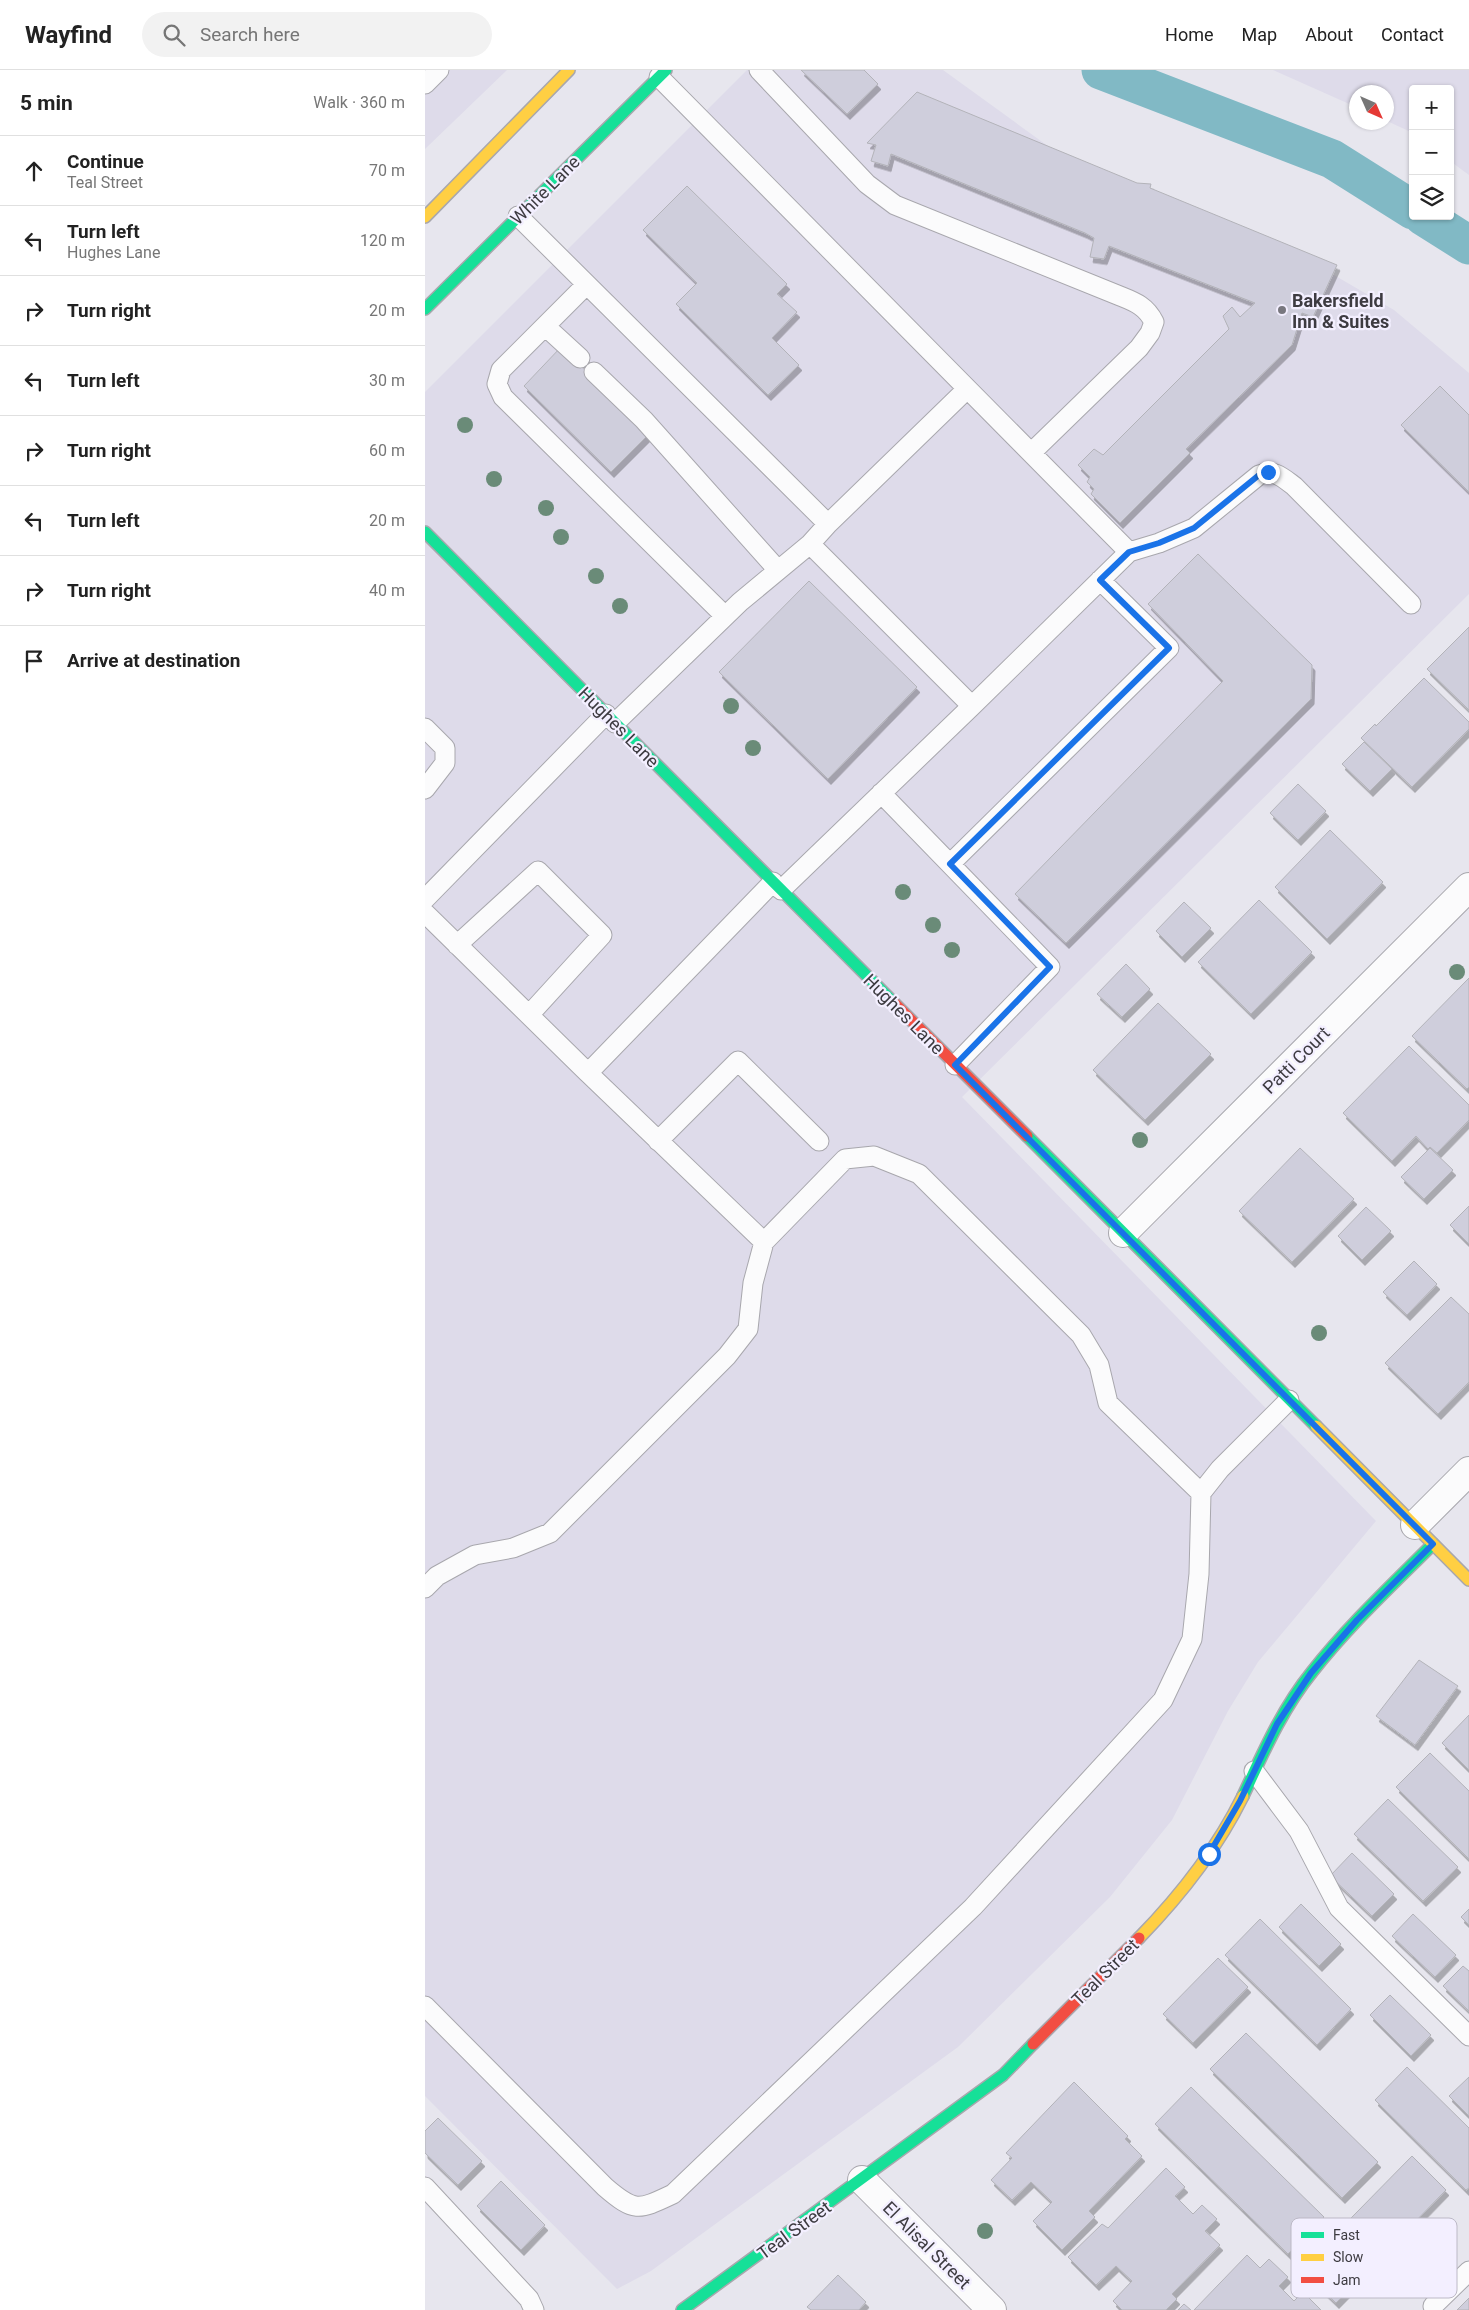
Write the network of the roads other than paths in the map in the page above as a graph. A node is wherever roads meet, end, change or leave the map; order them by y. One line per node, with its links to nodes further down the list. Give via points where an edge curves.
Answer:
1 (439, 70): 5 (lane)
2 (759, 70): 14 (lane, via 867,184 895,206 1120,296 1141,305 1150,314 1152,327 1139,348)
3 (565, 71): 6 (street)
4 (662, 74): 7 (street, White Lane); 13 (lane)
5 (425, 84)
6 (426, 215)
7 (518, 216): 8 (lane); 9 (street, White Lane)
8 (585, 285): 10 (lane); 15 (lane)
9 (425, 310)
10 (545, 326): 11 (lane); 22 (lane, via 501,370 497,384 503,397)
11 (580, 358)
12 (594, 372): 19 (lane, via 644,420)
13 (967, 389): 14 (lane); 15 (lane)
14 (1031, 453): 18 (lane)
15 (828, 524): 17 (lane)
16 (425, 532): 24 (street, Hughes Lane)
17 (810, 544): 19 (lane); 23 (lane)
18 (1129, 552): 20 (lane); 21 (lane, via 1194,528 1259,475 1268,472 1281,475 1294,486)
19 (777, 569): 22 (lane)
20 (1100, 580): 23 (lane); 28 (lane, via 1169,648)
21 (1411, 604)
22 (725, 616): 24 (lane)
23 (972, 706): 27 (lane)
24 (610, 719): 29 (street, Hughes Lane); 31 (lane)
25 (425, 728): 26 (lane, via 445,748 445,763)
26 (425, 789)
27 (881, 793): 28 (lane); 29 (lane)
28 (950, 864): 35 (lane, via 1050,967)
29 (777, 886): 35 (street, Hughes Lane); 36 (lane)
30 (1469, 887): 39 (street, Patti Court)
31 (425, 899)
32 (425, 913): 33 (lane)
33 (457, 945): 34 (lane); 34 (lane, via 538,871 602,935)
34 (529, 1015): 36 (lane)
35 (955, 1065): 39 (street, Hughes Lane)
36 (588, 1072): 37 (lane)
37 (658, 1141): 38 (lane, via 738,1061); 40 (lane)
38 (819, 1141)
39 (1123, 1233): 41 (street, Hughes Lane)
40 (763, 1242): 43 (lane, via 845,1159 874,1156 919,1174 1081,1335 1099,1365 1108,1403); 46 (lane, via 753,1283 748,1329 727,1356 550,1533 513,1548 475,1555 437,1576)
41 (1289, 1400): 43 (lane, via 1220,1469); 44 (street, Hughes Lane)
42 (1469, 1471): 44 (street)
43 (1201, 1493): 48 (lane, via 1199,1574 1192,1639 1163,1700 973,1907 673,2194 645,2207 626,2205)
44 (1424, 1535): 45 (street, Hughes Lane); 47 (street, Teal Street, via 1311,1673 1277,1724)
45 (1469, 1580)
46 (425, 1588)
47 (1254, 1771): 49 (lane, via 1299,1831 1339,1908); 50 (street, Teal Street, via 1209,1854 1167,1910 1003,2075)
48 (425, 2006)
49 (1469, 2036)
50 (862, 2180): 57 (street, Teal Street); 58 (street, El Alisal Street)
51 (425, 2187): 56 (lane, via 529,2299)
52 (1469, 2271): 53 (lane)
53 (1457, 2283)
54 (1441, 2298): 55 (lane)
55 (1433, 2306)
56 (534, 2310)
57 (682, 2310)
58 (992, 2310)

